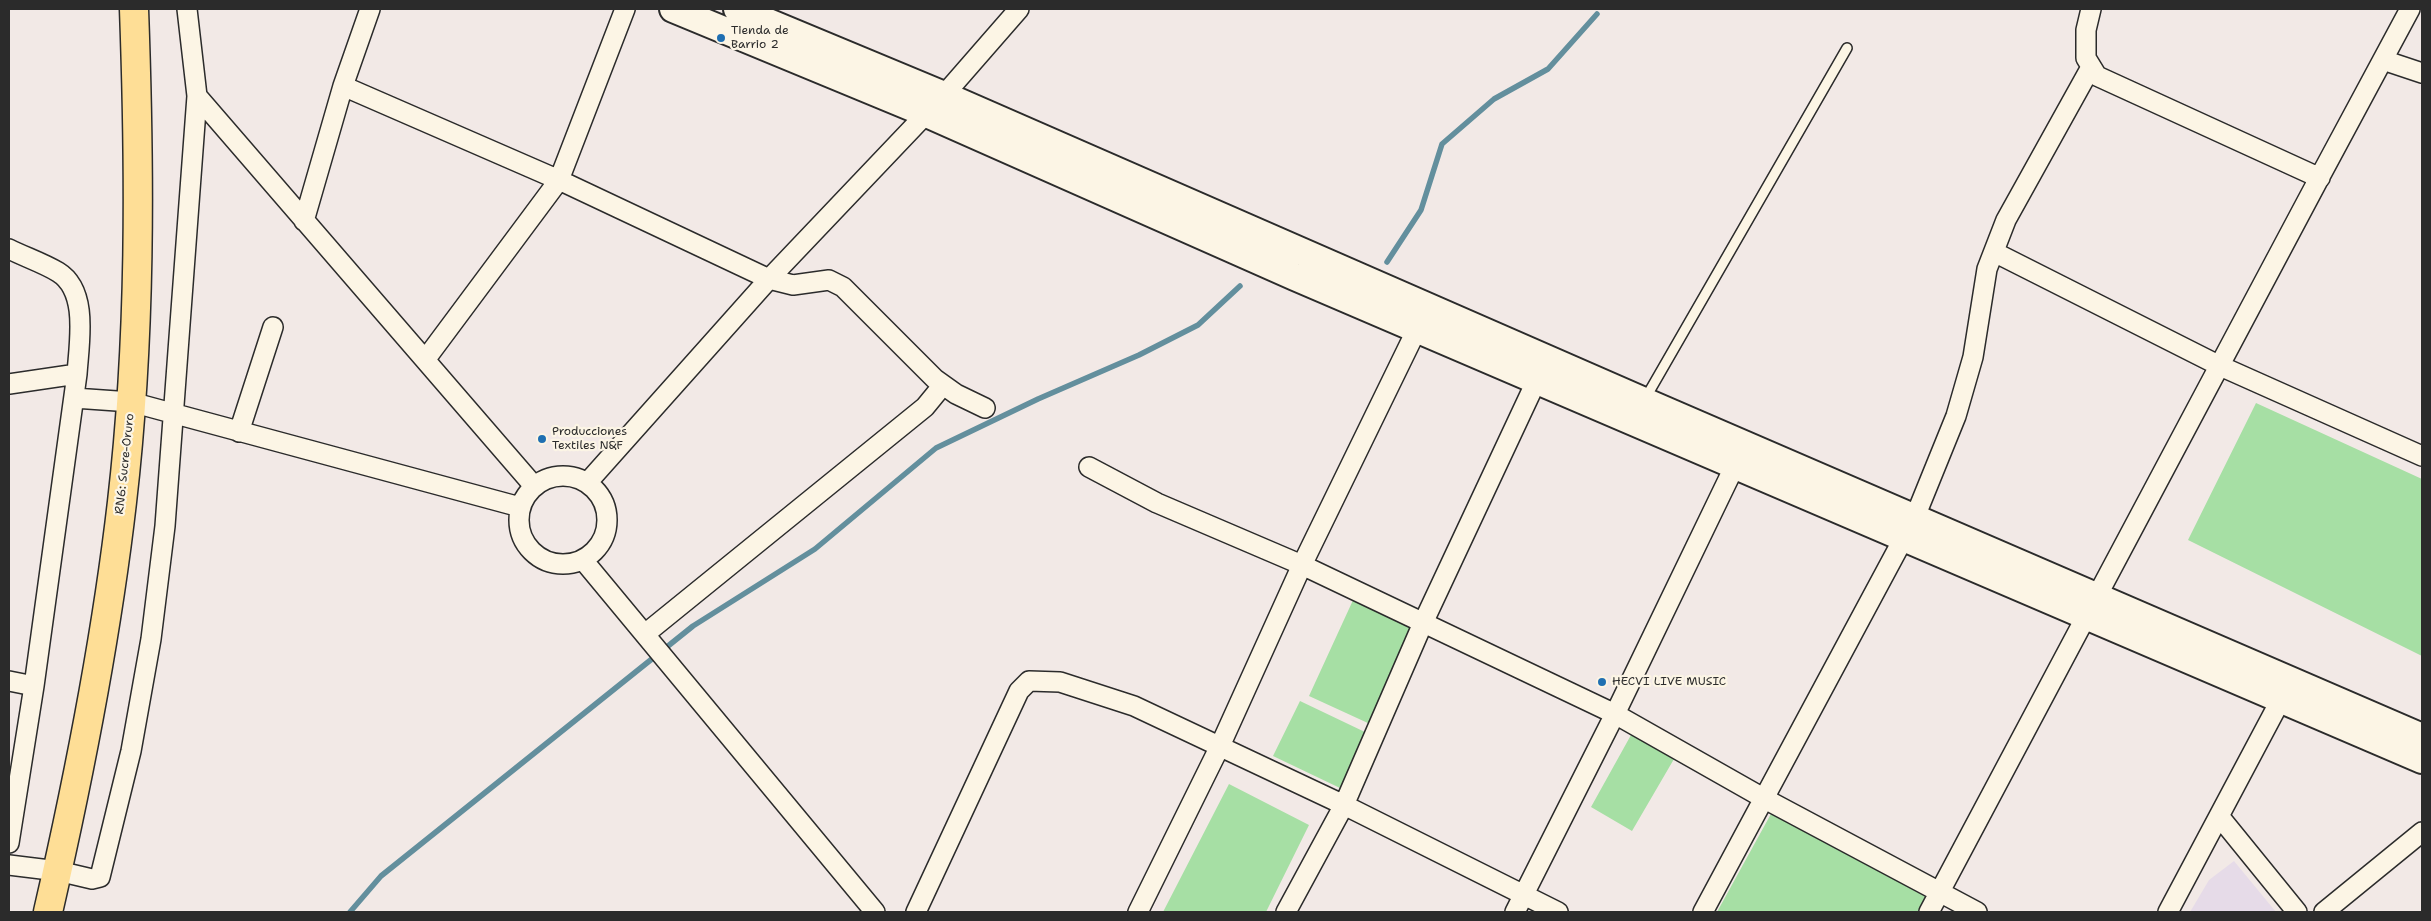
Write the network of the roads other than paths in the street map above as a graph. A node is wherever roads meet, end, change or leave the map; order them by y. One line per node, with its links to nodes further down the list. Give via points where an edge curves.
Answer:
1 (134, 9): 33 (highway, RN6: Sucre-Oruro, via 139,255)
2 (187, 9): 15 (street)
3 (370, 9): 14 (street)
4 (625, 9): 18 (street)
5 (673, 9): 16 (street)
6 (737, 9): 16 (street)
7 (1019, 9): 16 (street)
8 (2091, 9): 12 (street, via 2086,30 2086,58)
9 (2410, 9): 11 (street)
10 (1847, 48): 32 (lane)
11 (2383, 60): 13 (street); 17 (street)
12 (2091, 67): 17 (street, via 2097,76); 21 (street, via 2006,220)
13 (2422, 73)
14 (343, 86): 18 (street); 19 (street)
15 (197, 96): 19 (street); 35 (street)
16 (935, 104): 22 (street); 24 (street); 27 (street)
17 (2320, 178): 26 (street)
18 (558, 180): 22 (street); 25 (street)
19 (304, 221): 25 (street)
20 (9, 249): 28 (street, via 58,272 72,286 79,325)
21 (1994, 252): 26 (street); 43 (street, via 1988,269 1973,357 1956,416)
22 (769, 279): 30 (street, via 794,284 829,280 843,287); 40 (street)
23 (273, 327): 36 (street)
24 (1418, 329): 27 (street); 45 (street)
25 (425, 360): 41 (street)
26 (2218, 365): 38 (street); 46 (street)
27 (1542, 370): 32 (street); 37 (street); 47 (street)
28 (78, 374): 29 (street); 31 (street)
29 (9, 384)
30 (943, 385): 34 (street); 48 (street, via 925,407)
31 (74, 398): 33 (street); 50 (street)
32 (1644, 401): 37 (street)
33 (131, 402): 35 (street); 62 (highway, RN6: Sucre-Oruro, via 122,502 100,662)
34 (985, 408)
35 (174, 414): 36 (street); 62 (street, via 151,639 131,751 100,877 92,879)
36 (238, 432): 42 (street)
37 (1740, 454): 43 (street); 52 (street)
38 (2422, 456)
39 (1089, 467): 45 (street, via 1157,503)
40 (587, 483): 41 (street, via 574,477 560,476); 44 (street, via 604,503 607,522 602,541)
41 (534, 486): 42 (street)
42 (520, 507): 44 (street, via 521,536 529,549 554,564)
43 (1909, 528): 46 (street); 56 (street)
44 (583, 560): 48 (street)
45 (1302, 565): 47 (street); 54 (street)
46 (2093, 608): 51 (street); 63 (street)
47 (1423, 623): 52 (street); 57 (street)
48 (645, 634): 66 (street)
49 (9, 682): 50 (street)
50 (34, 686): 60 (street)
51 (2286, 690): 53 (street); 55 (street); 58 (street)
52 (1615, 714): 56 (street); 64 (street)
53 (2422, 737)
54 (1220, 746): 57 (street); 67 (street, via 1134,706 1060,682 1029,682 1019,691); 68 (street)
55 (2422, 760)
56 (1765, 799): 63 (street); 72 (street)
57 (1344, 805): 64 (street); 69 (street)
58 (2219, 816): 75 (street); 76 (street)
59 (2422, 832): 77 (street)
60 (9, 843)
61 (9, 865): 62 (street)
62 (58, 871): 65 (highway, RN6: Sucre-Oruro)
63 (1940, 891): 73 (street); 74 (street)
64 (1525, 894): 70 (street); 71 (street)
65 (48, 912)
66 (875, 912)
67 (916, 912)
68 (1138, 912)
69 (1286, 912)
70 (1515, 912)
71 (1558, 912)
72 (1703, 912)
73 (1929, 912)
74 (1977, 912)
75 (2168, 912)
76 (2297, 912)
77 (2324, 912)

